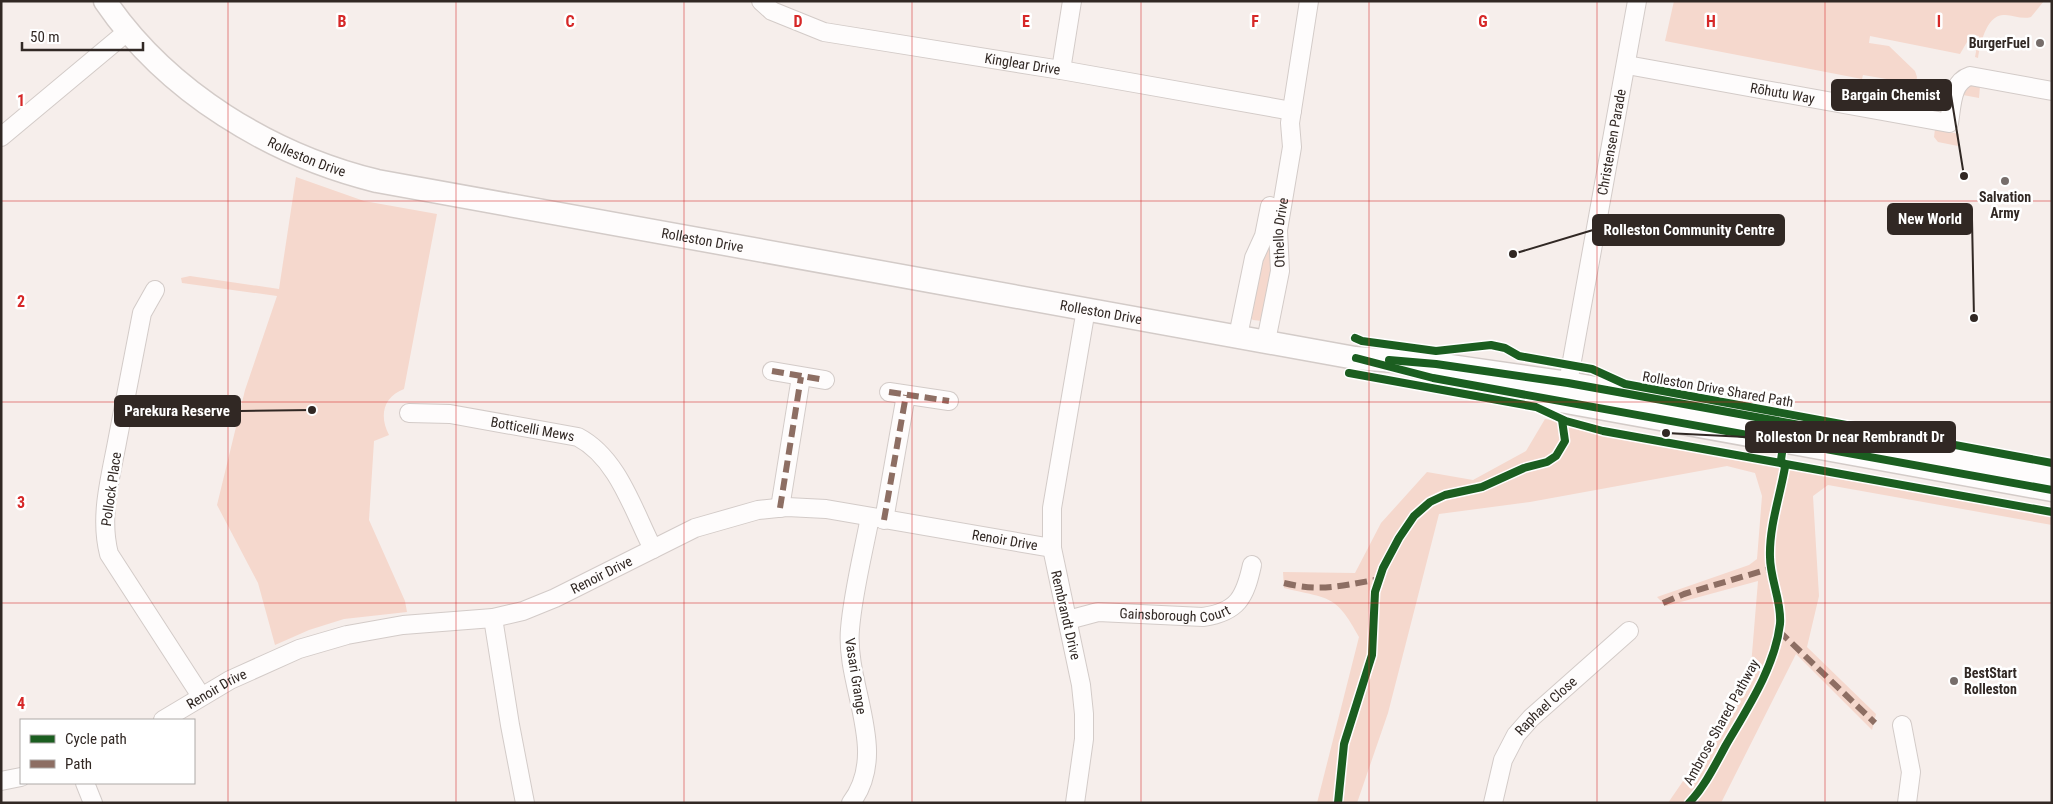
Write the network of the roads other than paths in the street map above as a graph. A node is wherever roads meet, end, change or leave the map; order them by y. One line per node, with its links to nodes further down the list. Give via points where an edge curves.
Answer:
1 (105, 1): 6 (main road, Rolleston Drive)
2 (761, 1): 8 (street, Kinglear Drive, via 772,11 824,32)
3 (1072, 1): 8 (street)
4 (1309, 1): 10 (street, Othello Drive)
5 (1637, 1): 7 (street, Christensen Parade)
6 (128, 31): 11 (street); 13 (main road, Rolleston Drive, via 174,78 218,110 282,146 350,174 430,192)
7 (1627, 65): 9 (street, Rōhutu Way, via 1955,124 1955,89 1960,81 1970,76); 19 (street, Christensen Parade)
8 (1061, 70): 10 (street, Kinglear Drive)
9 (2052, 90)
10 (1291, 117): 14 (street, Othello Drive, via 1282,145 1266,230 1254,258); 15 (street, Othello Drive, via 1292,147 1278,230 1280,271)
11 (1, 137)
12 (155, 290): 32 (street, Pollock Place, via 142,313 108,489 105,537 109,554)
13 (1086, 309): 14 (main road, Rolleston Drive); 26 (street, Rembrandt Drive, via 1056,479)
14 (1238, 336): 15 (main road, Rolleston Drive)
15 (1266, 341): 19 (main road, Rolleston Drive, via 1356,358 1436,364)
16 (772, 371): 17 (street)
17 (801, 377): 18 (street); 24 (street)
18 (825, 380)
19 (1566, 392): 22 (main road, Rolleston Drive); 23 (main road, Rolleston Drive)
20 (948, 401): 25 (street, Vasari Grange, via 897,394)
21 (409, 413): 27 (street, Botticelli Mews, via 450,414 578,437 593,445 605,457 620,482)
22 (2052, 471)
23 (2052, 490)
24 (780, 508): 25 (street, Renoir Drive, via 826,509); 27 (street, Renoir Drive, via 724,518)
25 (877, 518): 26 (street, Renoir Drive); 40 (street, Vasari Grange, via 850,630 867,760 863,782)
26 (1052, 548): 30 (street, Rembrandt Drive)
27 (653, 549): 29 (street, Renoir Drive, via 555,598 523,611)
28 (1252, 565): 30 (street, Gainsborough Court, via 1248,584 1239,601 1229,610 1215,615 1098,612)
29 (493, 618): 32 (street, Renoir Drive, via 403,625 321,642 265,663); 39 (street)
30 (1068, 620): 41 (street, Rembrandt Drive, via 1084,714 1084,739)
31 (1629, 631): 42 (street, Raphael Close, via 1516,735 1503,760)
32 (201, 696): 33 (street, Renoir Drive)
33 (165, 719)
34 (1902, 725): 43 (street, via 1911,772)
35 (20, 777): 36 (street)
36 (1, 781)
37 (86, 784): 38 (street)
38 (93, 803)
39 (525, 803)
40 (851, 803)
41 (1075, 803)
42 (1493, 803)
43 (1907, 803)

